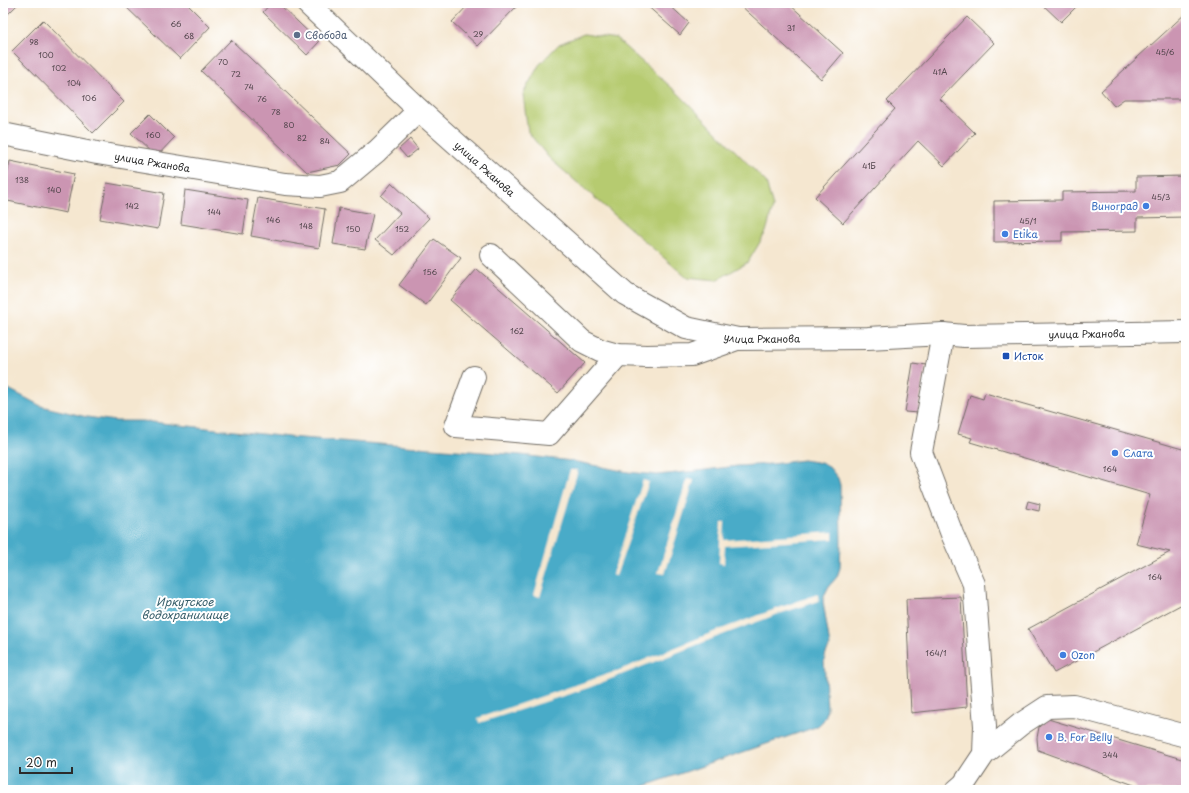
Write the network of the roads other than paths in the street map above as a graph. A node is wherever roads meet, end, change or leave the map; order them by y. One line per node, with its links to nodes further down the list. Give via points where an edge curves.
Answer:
1 (307, 3): 2 (street, улица Ржанова)
2 (419, 110): 3 (street, улица Ржанова, via 377,151 340,182 320,186 285,184 97,153); 7 (street, улица Ржанова, via 624,294 686,328)
3 (3, 134)
4 (491, 255): 8 (street, via 582,341)
5 (1186, 332): 6 (street, улица Ржанова, via 964,336)
6 (943, 334): 7 (street, улица Ржанова, via 868,338); 11 (street, via 921,452 974,584 986,726)
7 (738, 339): 8 (street, via 692,355)
8 (618, 355): 9 (street, via 549,434 456,426)
9 (474, 377)
10 (1186, 736): 11 (street, via 1074,706 1047,707)
11 (984, 754): 12 (street)
12 (957, 790)

